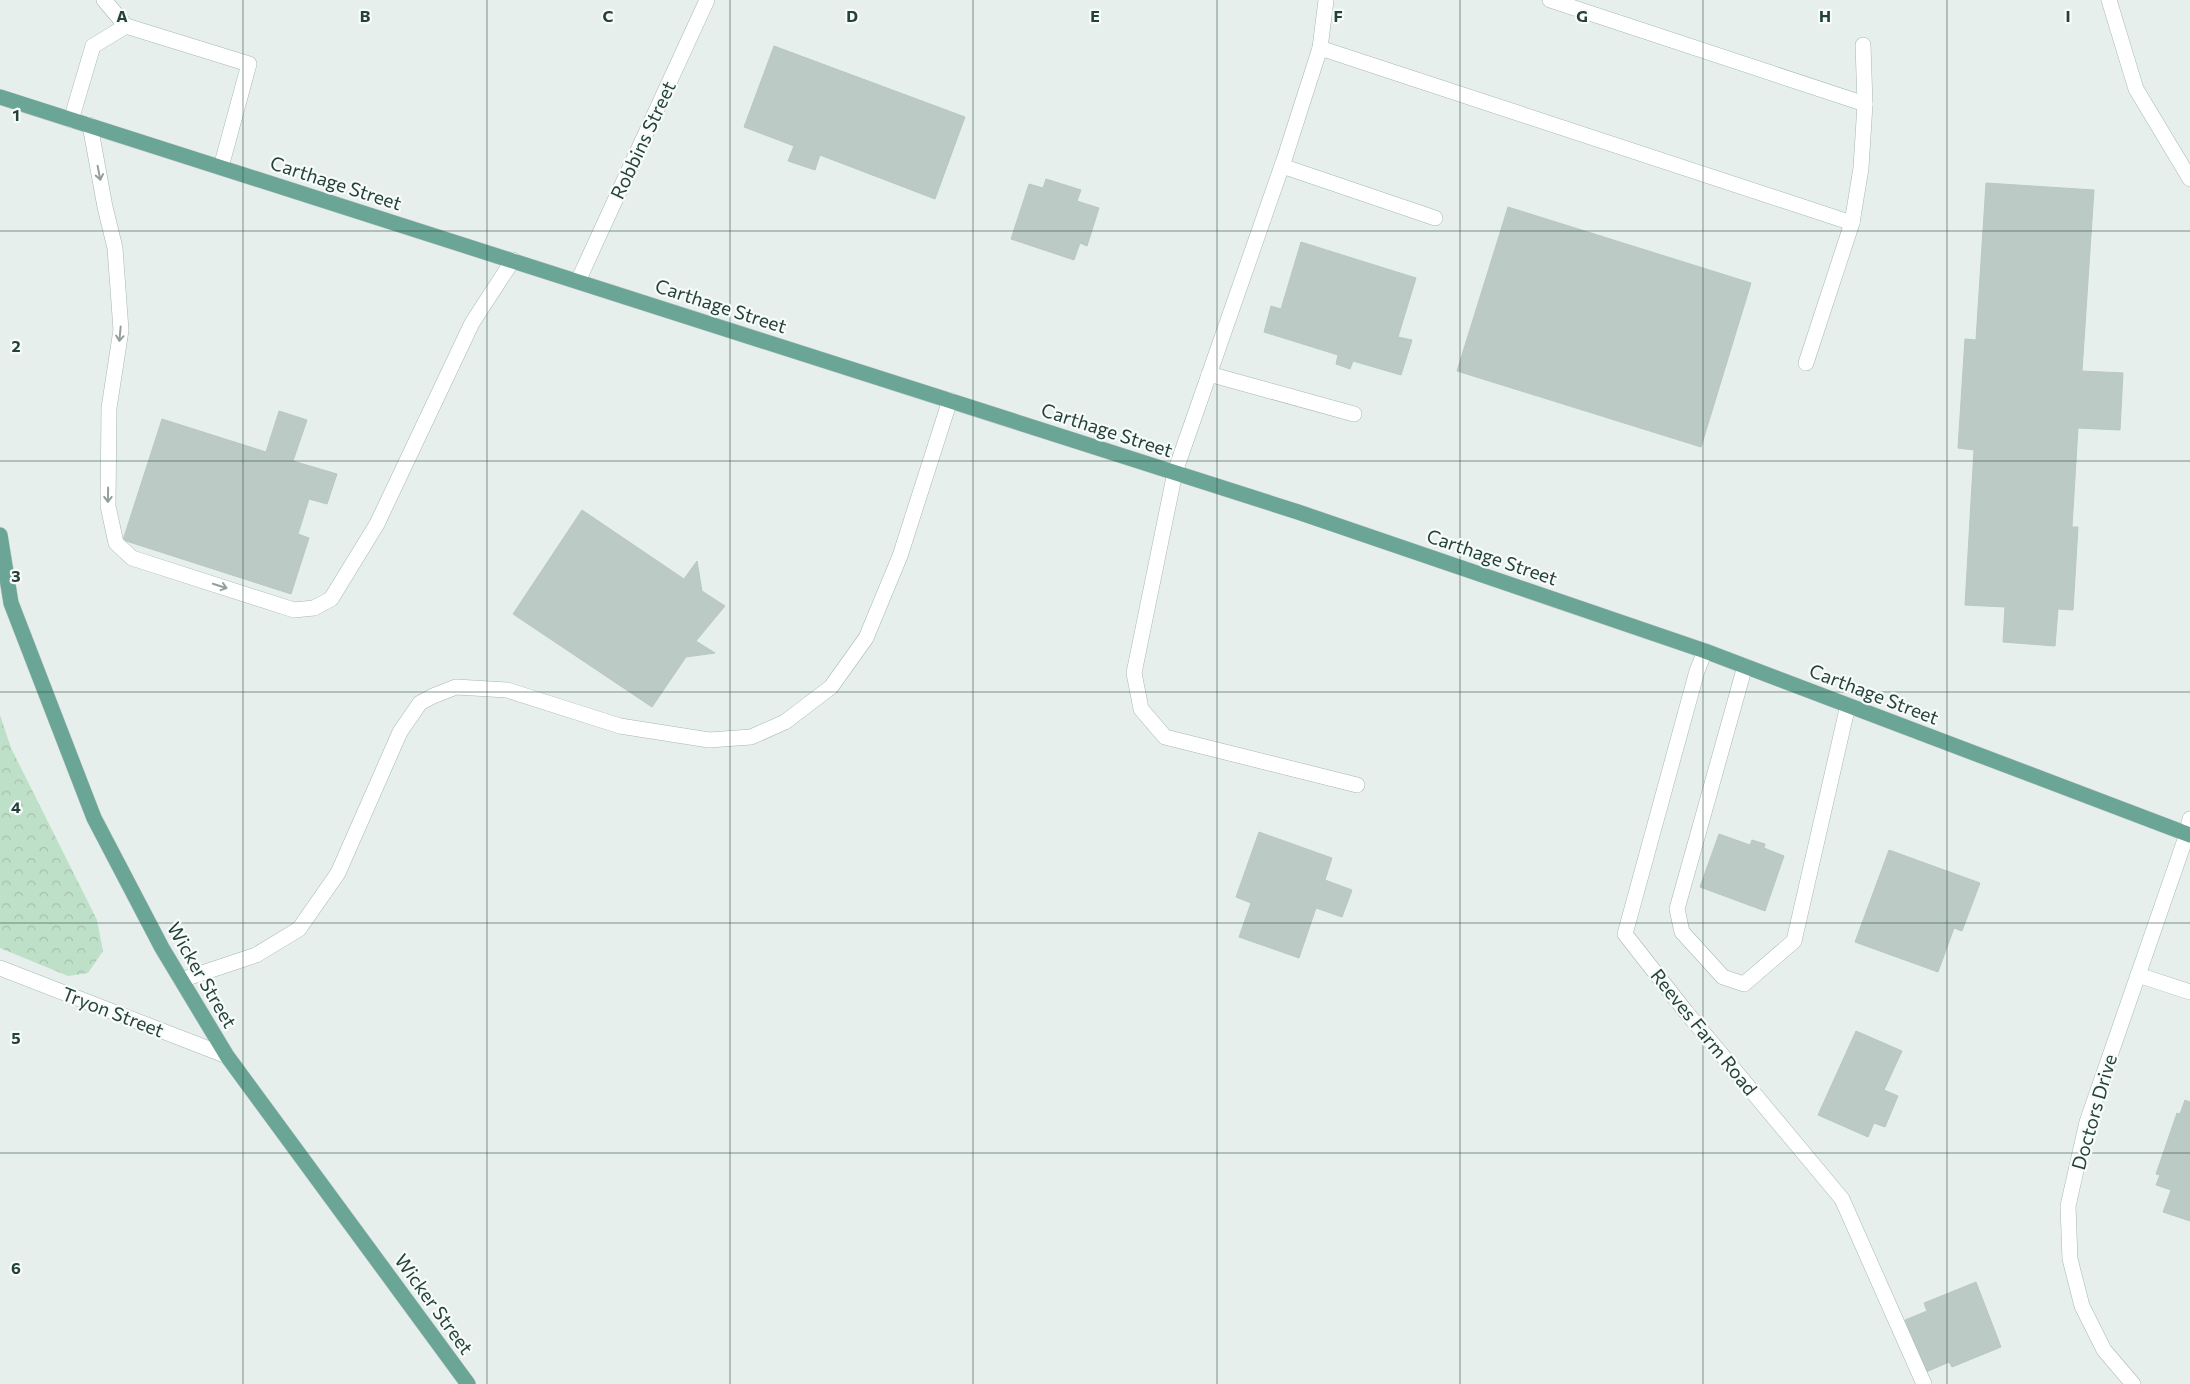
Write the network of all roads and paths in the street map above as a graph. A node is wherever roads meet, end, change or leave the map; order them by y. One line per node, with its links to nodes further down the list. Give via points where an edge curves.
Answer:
1 (104, 0): 6 (street)
2 (707, 0): 19 (street, Robbins Street)
3 (1326, 0): 8 (street)
4 (1550, 0): 10 (street)
5 (2109, 0): 15 (street, via 2136,89)
6 (126, 26): 11 (street, via 93,46); 14 (street, via 249,64)
7 (1863, 45): 10 (street)
8 (1320, 48): 13 (street); 17 (street)
9 (0, 97): 11 (main road, Carthage Street)
10 (1865, 104): 17 (street, via 1861,168)
11 (71, 120): 12 (main road, Carthage Street)
12 (90, 125): 14 (main road, Carthage Street); 18 (street, one-way to 18, via 115,248 121,330 109,408 108,506 116,543 132,558 294,610 314,608 331,599 377,524 472,323)
13 (1282, 166): 16 (street); 21 (street)
14 (221, 167): 18 (main road, Carthage Street)
15 (2190, 179)
16 (1435, 218)
17 (1852, 223): 20 (street)
18 (513, 260): 19 (main road, Carthage Street)
19 (578, 281): 22 (main road, Carthage Street)
20 (1806, 363)
21 (1209, 374): 23 (street); 24 (street)
22 (950, 400): 24 (main road, Carthage Street); 33 (street, via 900,556 866,638 831,687 785,722 751,737 709,740 620,726 507,690 456,687 432,696 420,703 400,732 338,873 299,928 256,954)
23 (1354, 414)
24 (1175, 472): 26 (main road, Carthage Street); 29 (street, via 1134,673 1141,709 1165,737)
25 (0, 535): 33 (main road, Wicker Street, via 11,603 94,818)
26 (1705, 651): 27 (main road, Carthage Street); 37 (street, Reeves Farm Road, via 1625,934 1842,1199)
27 (1745, 666): 28 (main road, Carthage Street); 28 (street, via 1677,909 1682,932 1723,977 1744,984 1794,941)
28 (1848, 705): 30 (main road, Carthage Street)
29 (1357, 785)
30 (2189, 829): 32 (street, Doctors Drive)
31 (0, 968): 35 (street, Tryon Street)
32 (2138, 975): 34 (street); 38 (street, Doctors Drive, via 2087,1122 2068,1206 2070,1259 2082,1306 2104,1350)
33 (181, 980): 35 (main road, Wicker Street)
34 (2190, 992)
35 (227, 1056): 36 (main road, Wicker Street)
36 (468, 1384)
37 (1924, 1384)
38 (2133, 1384)

